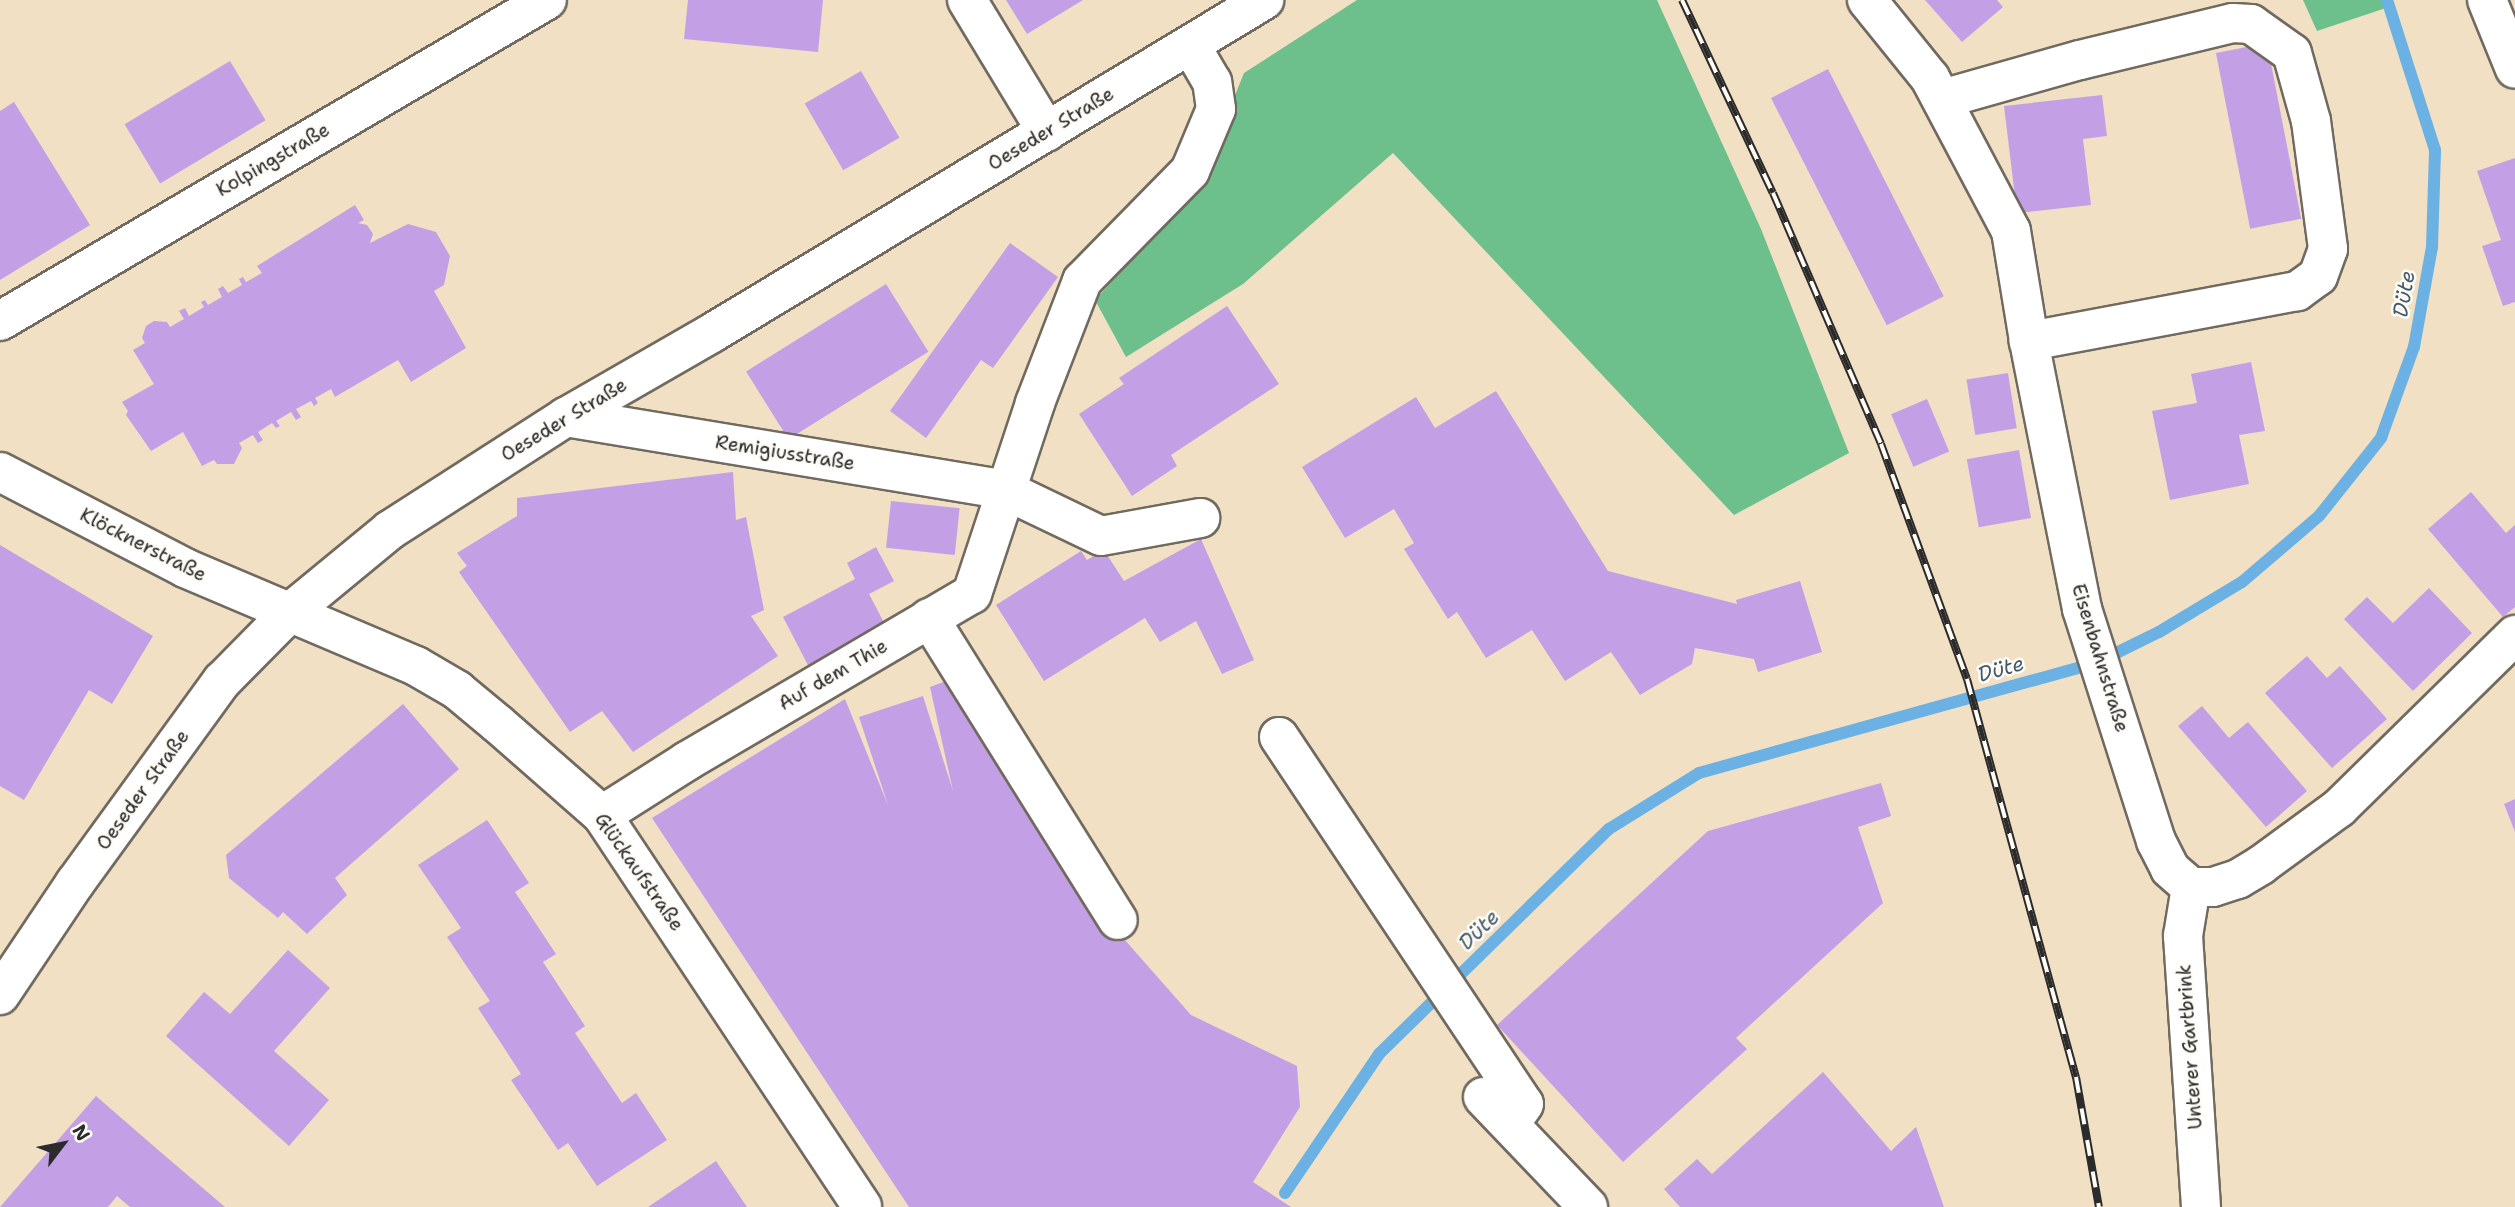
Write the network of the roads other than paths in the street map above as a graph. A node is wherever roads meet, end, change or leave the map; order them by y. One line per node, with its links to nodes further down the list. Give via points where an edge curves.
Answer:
1 (547, 0): 10 (street, Kolpingstraße)
2 (968, 0): 9 (street)
3 (1264, 0): 6 (street, Oeseder Straße)
4 (1867, 0): 8 (street, Eisenbahnstraße)
5 (2487, 0): 7 (street)
6 (1191, 46): 9 (street, Oeseder Straße); 14 (street, Auf dem Thie, via 1212,82 1216,110 1190,171 1082,281)
7 (2515, 69)
8 (1942, 99): 11 (street, Eisenbahnstraße, via 2011,231); 11 (street, via 2233,23 2251,24 2292,53 2311,121 2328,249 2318,276 2297,291)
9 (1047, 131): 12 (street, Oeseder Straße)
10 (0, 321)
11 (2029, 341): 21 (street, Eisenbahnstraße, via 2082,609 2156,841 2171,869)
12 (566, 417): 14 (street, Remigiusstraße); 16 (street, Oeseder Straße, via 390,530)
13 (0, 472): 16 (street, Klöcknerstraße, via 185,568)
14 (1005, 490): 15 (street, via 1101,536); 17 (street, Auf dem Thie, via 972,594)
15 (1200, 517)
16 (288, 614): 20 (street, Glückaufstraße, via 416,666 457,690); 23 (street, Oeseder Straße, via 222,681)
17 (929, 618): 20 (street, Auf dem Thie); 22 (street)
18 (2515, 635): 21 (street, via 2339,808 2238,879 2213,887)
19 (1279, 737): 25 (street, via 1524,1104)
20 (602, 814): 26 (street, Glückaufstraße)
21 (2191, 887): 28 (street, Unterer Gartbrink, via 2183,936)
22 (1118, 920)
23 (0, 995)
24 (1483, 1097): 25 (street)
25 (1510, 1124): 27 (street)
26 (862, 1207)
27 (1588, 1207)
28 (2201, 1207)

